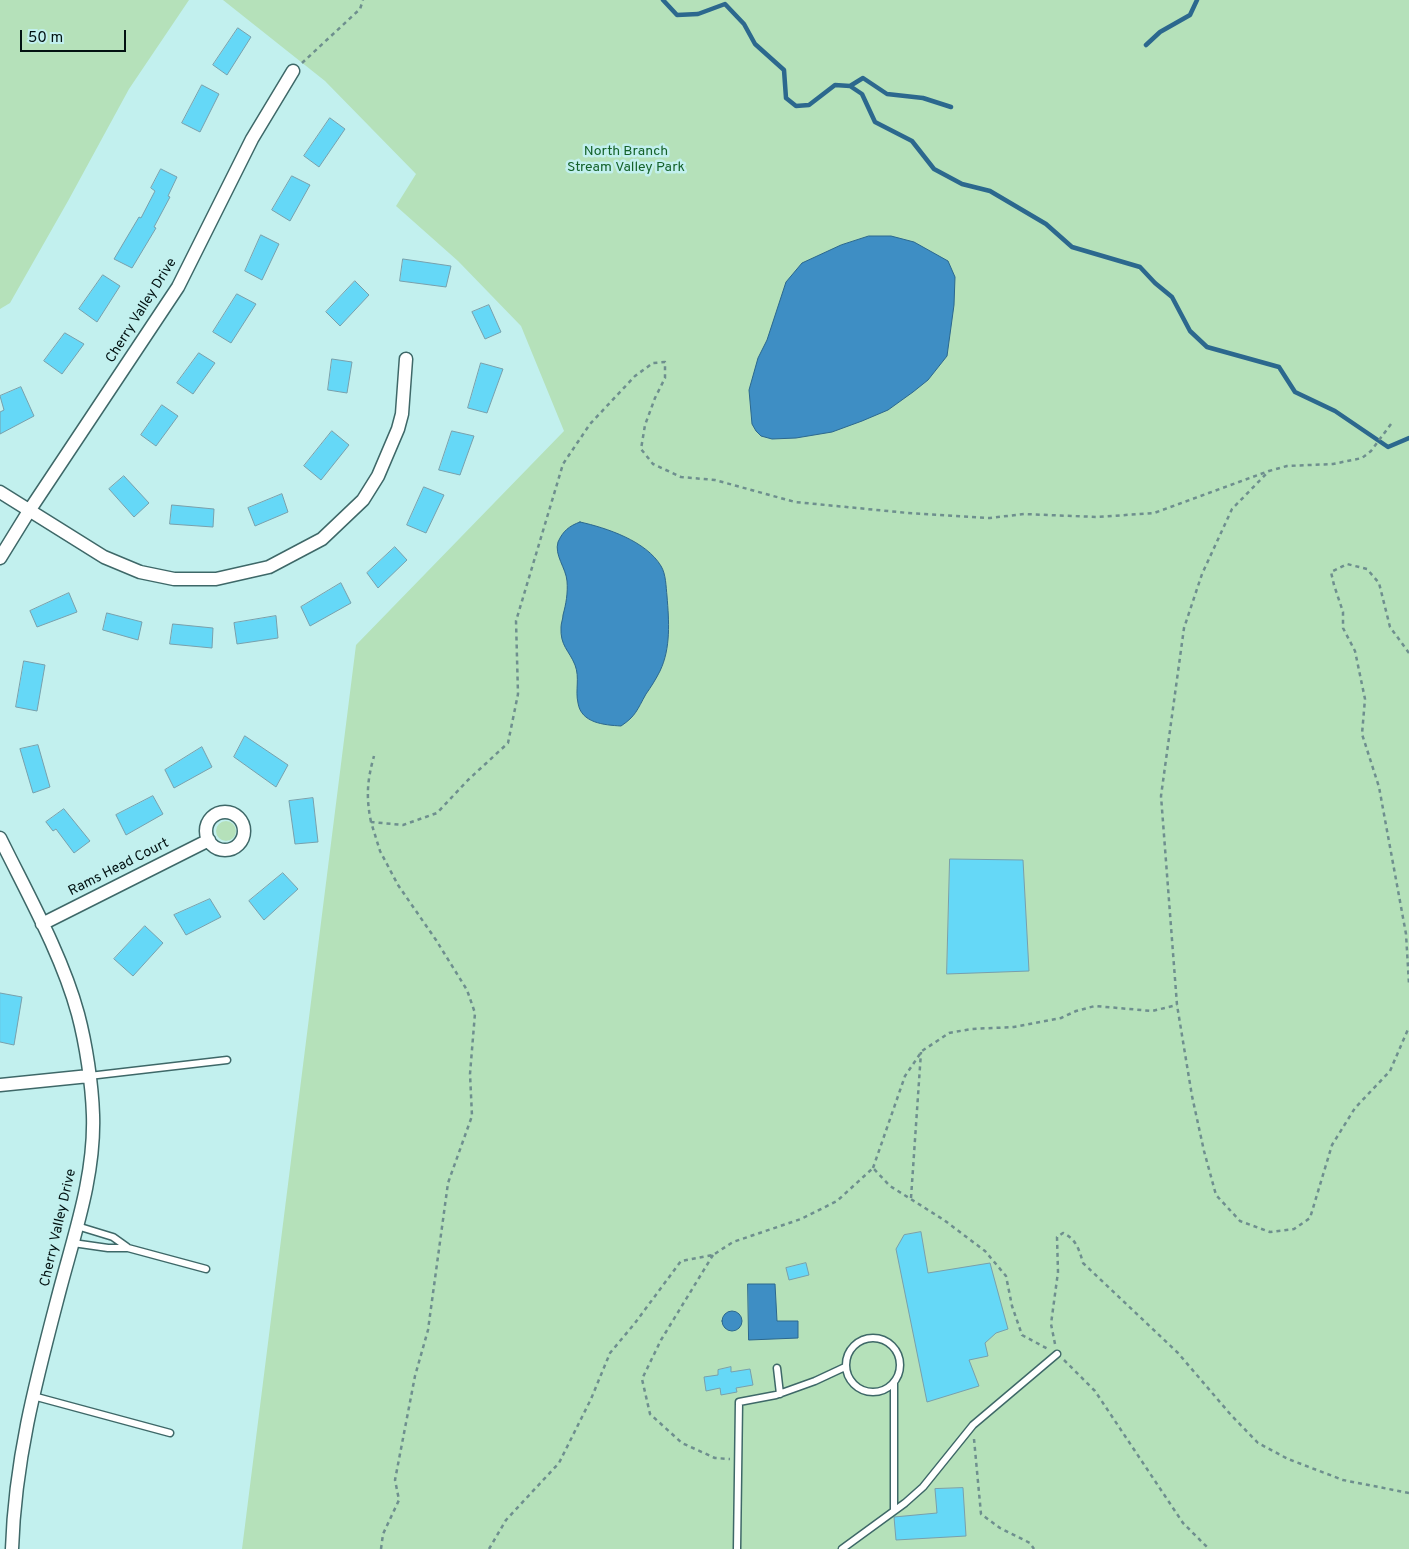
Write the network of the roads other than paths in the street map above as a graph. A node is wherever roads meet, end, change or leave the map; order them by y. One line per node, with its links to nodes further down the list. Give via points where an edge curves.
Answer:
1 (293, 71): 4 (street, Cherry Valley Drive, via 252,139 178,287)
2 (406, 359): 4 (street, via 398,429 378,476 363,500 322,539 269,567 216,579 174,579 140,572 104,557)
3 (0, 492): 4 (street)
4 (29, 511): 5 (street, Cherry Valley Drive)
5 (0, 558)
6 (0, 838): 8 (street, Cherry Valley Drive)
7 (209, 840): 8 (street, Rams Head Court)
8 (42, 924): 10 (street, Cherry Valley Drive, via 70,988)
9 (227, 1060): 10 (lane)
10 (89, 1076): 11 (street); 12 (street, Cherry Valley Drive, via 93,1116 91,1151 86,1192)
11 (0, 1085)
12 (77, 1226): 13 (street, Cherry Valley Drive); 14 (lane, via 113,1237)
13 (72, 1243): 14 (lane); 21 (street, Cherry Valley Drive)
14 (128, 1248): 15 (lane)
15 (206, 1269)
16 (1057, 1354): 23 (lane, via 973,1425 923,1487)
17 (845, 1367): 19 (lane, via 848,1378 864,1391 875,1392); 19 (lane, via 852,1347 860,1340 881,1339 897,1352 899,1374); 20 (lane)
18 (777, 1368): 20 (lane)
19 (894, 1383): 23 (lane)
20 (780, 1394): 25 (lane, via 739,1402)
21 (32, 1396): 22 (lane); 24 (street, Cherry Valley Drive, via 17,1487)
22 (170, 1433)
23 (894, 1511): 26 (lane)
24 (12, 1549)
25 (737, 1549)
26 (842, 1549)

